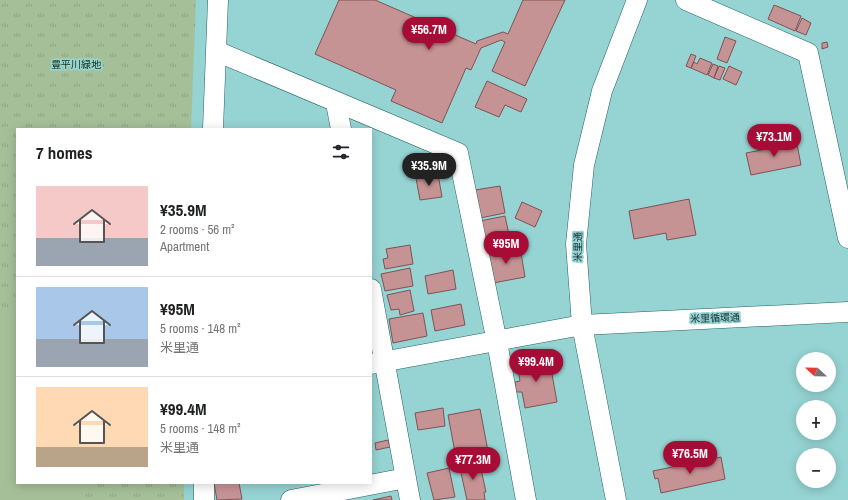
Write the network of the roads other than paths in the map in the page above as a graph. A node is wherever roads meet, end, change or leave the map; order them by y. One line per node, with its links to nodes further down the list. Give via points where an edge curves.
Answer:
1 (218, 0): 4 (street)
2 (637, 0): 11 (street, 米里通, via 602,92 584,165 576,244)
3 (686, 0): 8 (street, via 808,53)
4 (216, 51): 5 (street); 6 (street)
5 (336, 102): 7 (street); 12 (street, via 458,153)
6 (213, 128)
7 (341, 128)
8 (848, 238)
9 (372, 300): 13 (street)
10 (848, 312): 11 (street, 米里循環通)
11 (582, 325): 12 (street, 米里循環通); 20 (street, 米里通)
12 (497, 342): 13 (street, 米里循環通); 19 (street)
13 (378, 363): 14 (street)
14 (406, 478): 17 (street); 18 (street)
15 (204, 484): 16 (street)
16 (204, 500)
17 (291, 500)
18 (410, 500)
19 (526, 500)
20 (616, 500)

